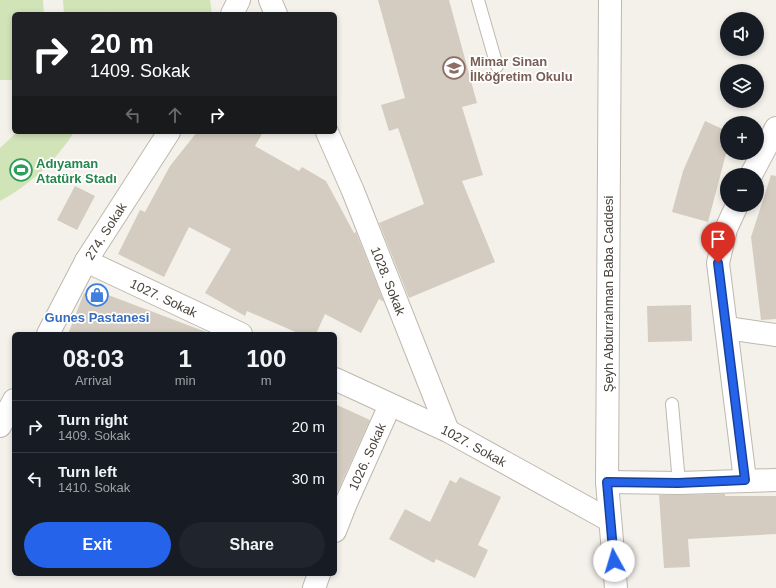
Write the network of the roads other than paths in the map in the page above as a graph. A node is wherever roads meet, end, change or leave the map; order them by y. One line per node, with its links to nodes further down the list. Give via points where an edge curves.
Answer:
1 (239, 0): 5 (street)
2 (270, 0): 6 (street)
3 (478, 0): 7 (lane)
4 (610, 0): 26 (street, Şeyh Abdurrahman Baba Caddesi)
5 (233, 12)
6 (275, 12)
7 (498, 66)
8 (776, 128): 11 (street)
9 (168, 134): 13 (street, 274. Sokak)
10 (328, 134): 23 (street, 1028. Sokak)
11 (755, 168)
12 (734, 212): 14 (street, via 726,229 718,263)
13 (86, 261): 15 (street, 274. Sokak); 16 (street, 1027. Sokak)
14 (727, 328): 17 (street); 24 (street)
15 (49, 332)
16 (237, 332)
17 (776, 335)
18 (337, 380): 21 (street, 1027. Sokak)
19 (12, 404): 22 (street)
20 (672, 404): 27 (lane)
21 (390, 405): 23 (street, 1027. Sokak); 29 (street, 1026. Sokak)
22 (0, 426)
23 (448, 431): 28 (street, 1027. Sokak)
24 (745, 480): 25 (street); 27 (street)
25 (776, 480)
26 (607, 482): 27 (street); 28 (street, Şeyh Abdurrahman Baba Caddesi)
27 (678, 483)
28 (609, 520): 32 (street, Şeyh Abdurrahman Baba Caddesi)
29 (337, 526)
30 (318, 576): 31 (street)
31 (314, 588)
32 (616, 588)

